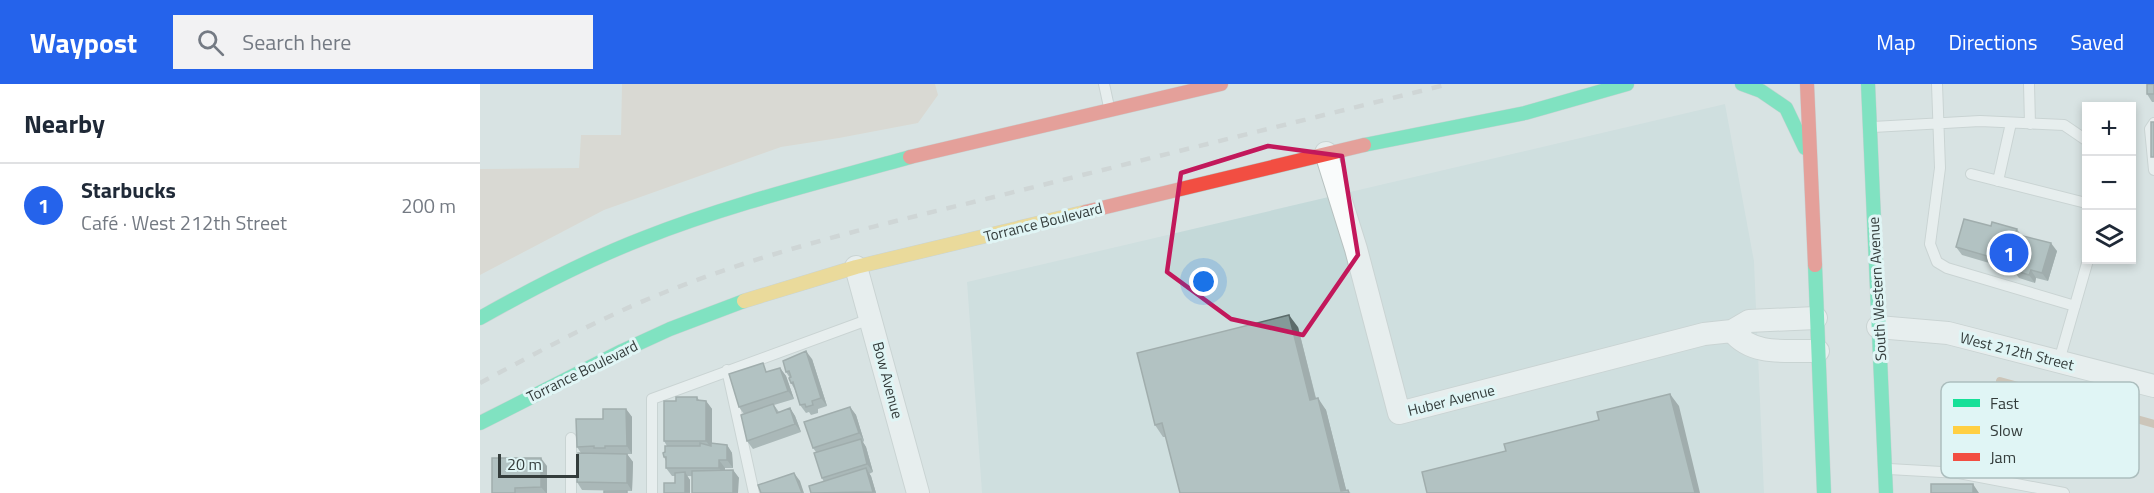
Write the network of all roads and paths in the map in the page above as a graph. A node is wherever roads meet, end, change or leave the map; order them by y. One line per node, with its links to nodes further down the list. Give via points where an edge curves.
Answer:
1 (1104, 84): 9 (lane)
2 (1221, 84): 9 (main road)
3 (1627, 84): 16 (main road, Torrance Boulevard, via 1525,113)
4 (1742, 84): 17 (main road, via 1786,108)
5 (1807, 84): 17 (main road)
6 (1868, 84): 14 (main road, South Western Avenue)
7 (1937, 84): 10 (lane)
8 (2029, 84): 13 (lane)
9 (1110, 110): 25 (main road, via 913,156 770,196 644,238 539,285)
10 (1938, 123): 11 (lane); 14 (lane); 24 (lane, via 1940,168 1930,244 1937,262)
11 (2011, 123): 13 (lane); 20 (lane)
12 (2154, 123): 18 (lane, via 2150,129)
13 (2030, 124): 15 (lane, via 2064,125)
14 (1870, 127): 28 (main road, South Western Avenue)
15 (2082, 137)
16 (1326, 153): 23 (main road, Torrance Boulevard); 29 (street, Huber Avenue, via 1399,413 1704,334)
17 (1812, 163): 26 (main road)
18 (2154, 170)
19 (1971, 174): 20 (lane)
20 (1998, 181): 21 (lane)
21 (2082, 202)
22 (2087, 264): 24 (lane)
23 (856, 267): 27 (street, Bow Avenue); 36 (main road, Torrance Boulevard, via 760,295 670,329)
24 (2075, 306): 31 (lane)
25 (480, 318)
26 (1816, 318): 29 (street, Huber Avenue, via 1749,321); 30 (main road)
27 (870, 319): 32 (lane); 44 (street, Bow Avenue)
28 (1878, 327): 31 (street, West 212th Street, via 1948,333); 38 (main road, South Western Avenue)
29 (1732, 331): 30 (street, via 1738,339 1762,350)
30 (1818, 351): 45 (main road)
31 (2059, 361): 34 (street, West 212th Street)
32 (727, 370): 42 (lane, via 651,399); 43 (lane)
33 (2139, 382): 35 (street, West 212th Street)
34 (2139, 382)
35 (2154, 386)
36 (480, 423)
37 (571, 438): 41 (lane)
38 (1885, 468): 39 (lane); 46 (main road, South Western Avenue)
39 (1941, 472)
40 (1985, 478): 47 (lane)
41 (571, 493)
42 (652, 493)
43 (754, 493)
44 (918, 493)
45 (1824, 493)
46 (1886, 493)
47 (2064, 493)

